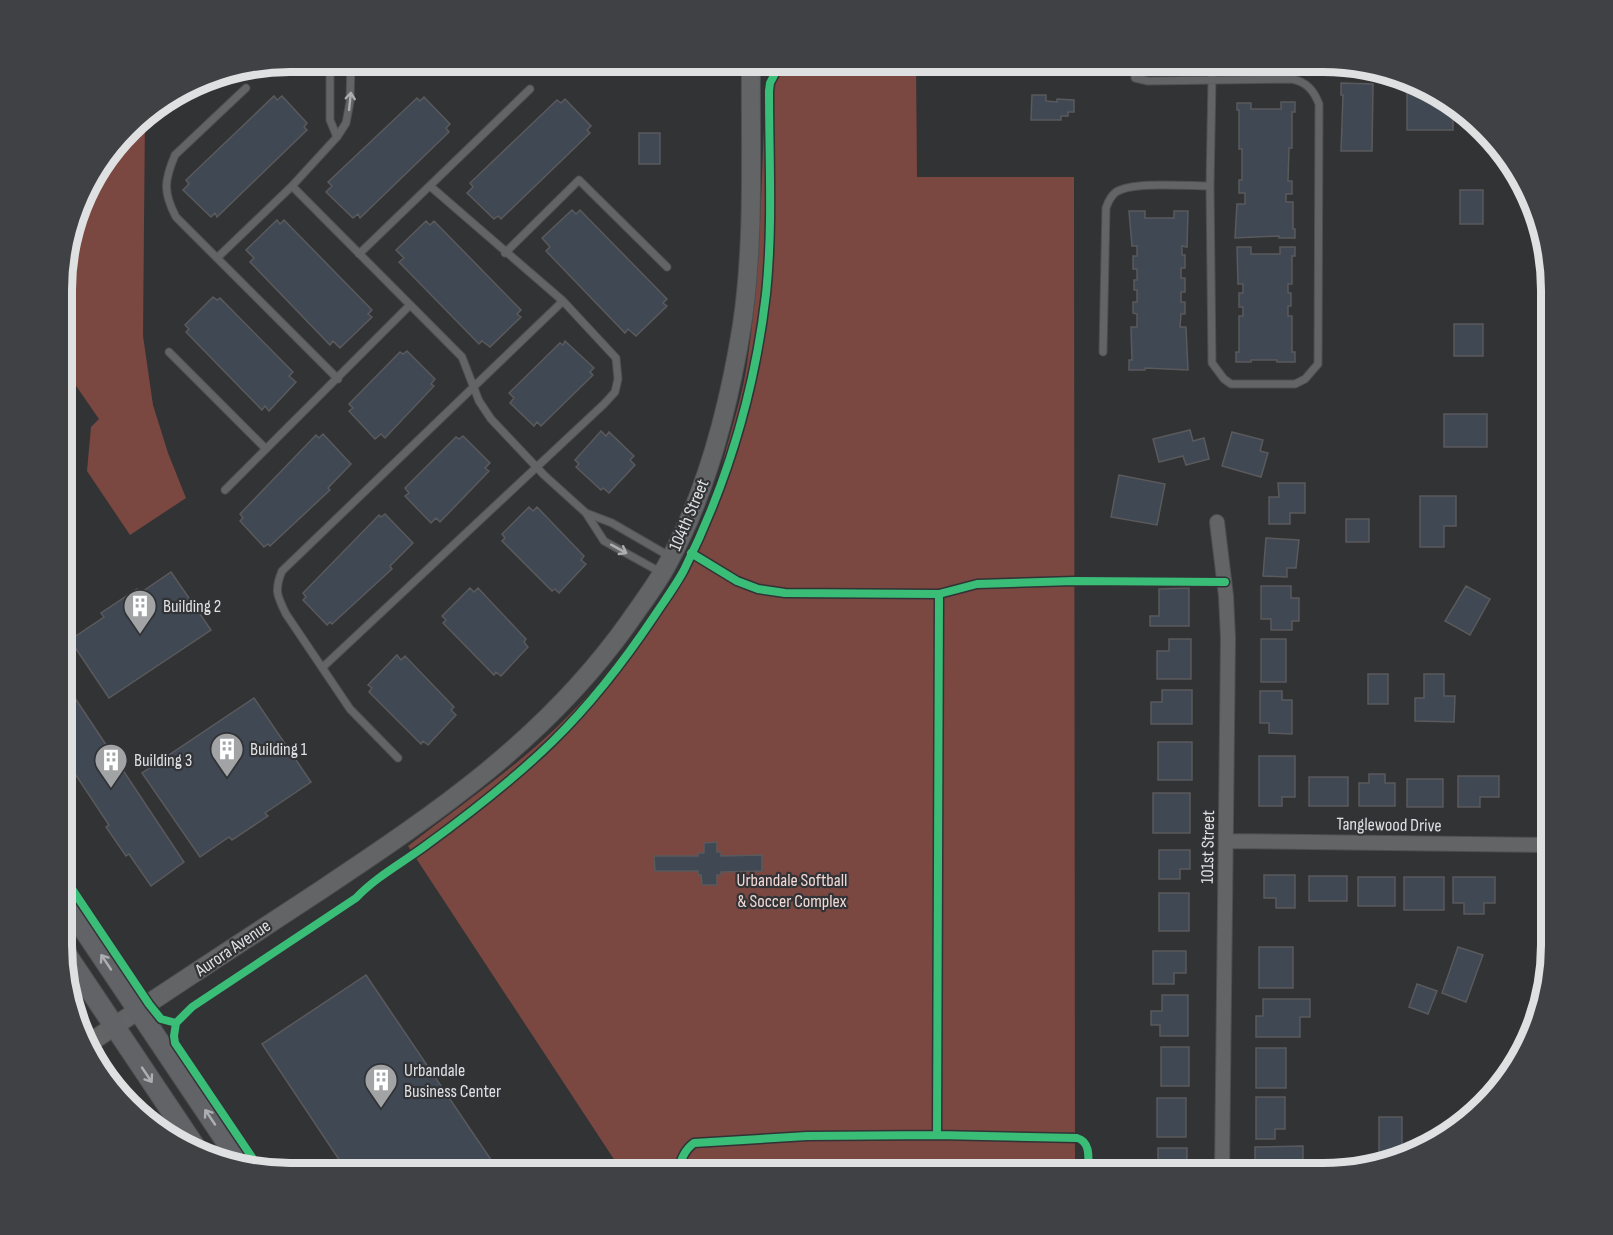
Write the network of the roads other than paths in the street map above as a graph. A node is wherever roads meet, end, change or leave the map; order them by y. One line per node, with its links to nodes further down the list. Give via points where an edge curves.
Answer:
1 (330, 72): 9 (lane, via 330,120)
2 (351, 72): 9 (lane, one-way to 2, via 346,123)
3 (751, 72): 28 (street, 104th Street, via 750,224 742,326 711,460)
4 (1135, 72): 6 (lane, via 1140,81)
5 (1212, 72): 6 (lane)
6 (1212, 80): 12 (lane); 12 (lane, via 1292,79 1310,88 1319,104 1318,364 1305,379 1294,384 1232,384 1212,363)
7 (246, 88): 15 (lane, via 175,155 166,184 167,200 176,217)
8 (530, 89): 11 (lane)
9 (337, 137): 10 (lane)
10 (292, 186): 14 (lane); 15 (lane)
11 (430, 186): 13 (lane); 14 (lane)
12 (1210, 186): 20 (lane, via 1131,186 1110,199 1106,208)
13 (505, 253): 16 (lane, via 579,180); 17 (lane)
14 (359, 254): 18 (lane)
15 (217, 258): 21 (lane)
16 (667, 267)
17 (563, 301): 22 (lane); 24 (lane, via 616,358 618,379 615,392 604,404)
18 (410, 305): 21 (lane); 22 (lane, via 462,357)
19 (169, 352): 23 (lane)
20 (1102, 352)
21 (338, 379): 23 (lane)
22 (474, 386): 24 (lane, via 491,419); 30 (lane, via 282,571 277,585 279,600)
23 (266, 449): 25 (lane)
24 (536, 466): 26 (lane); 30 (lane)
25 (225, 490)
26 (586, 513): 28 (lane); 29 (lane, one-way to 29, via 604,541)
27 (1218, 522): 32 (street, 101st Street, via 1228,638)
28 (671, 557): 29 (street, 104th Street)
29 (662, 573): 34 (street, 104th Street, via 615,642 544,722 474,784)
30 (323, 667): 31 (lane, via 350,709)
31 (398, 758)
32 (1226, 841): 33 (street, Tanglewood Drive); 42 (street, 101st Street)
33 (1541, 845)
34 (381, 850): 37 (street, Aurora Avenue)
35 (72, 912): 37 (main road, one-way to 35)
36 (73, 964): 38 (main road)
37 (139, 1011): 38 (street, Aurora Avenue); 41 (main road, one-way to 37)
38 (115, 1026): 39 (street, Aurora Avenue); 40 (main road, one-way to 40)
39 (94, 1040)
40 (189, 1138)
41 (237, 1157)
42 (1222, 1163)

